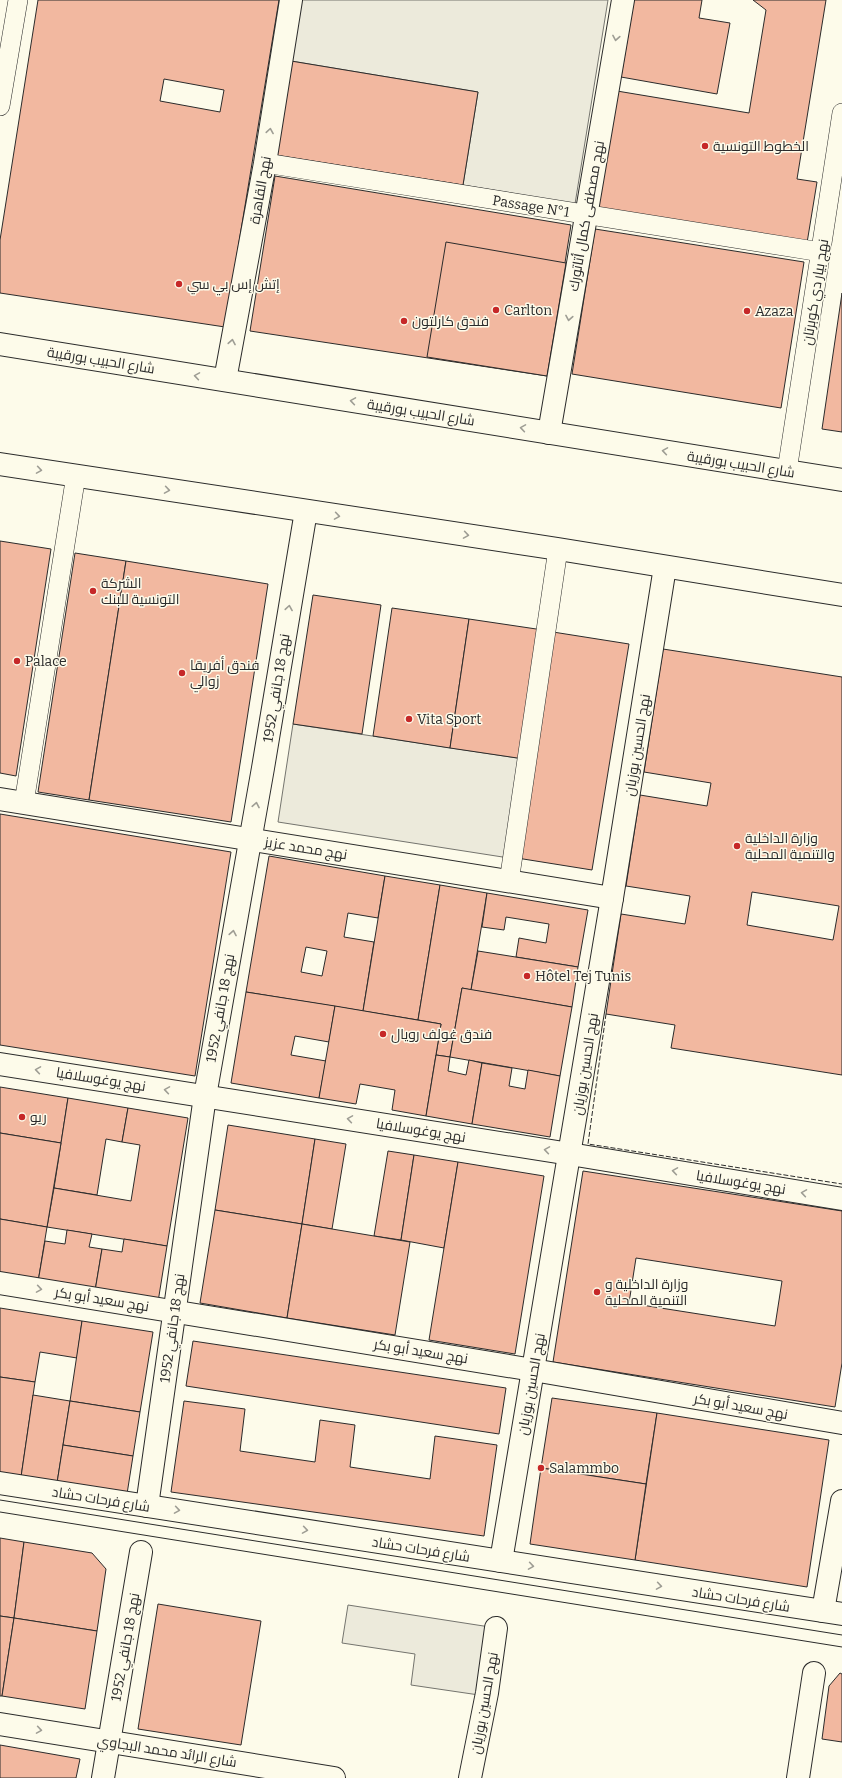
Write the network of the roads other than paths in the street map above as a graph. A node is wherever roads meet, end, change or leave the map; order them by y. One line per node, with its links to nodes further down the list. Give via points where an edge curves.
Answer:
1 (18, 0): 4 (street)
2 (291, 0): 6 (street, نهج القاهرة, one-way to 2)
3 (623, 0): 7 (street, نهج مصطفى كمال أتاتورك, one-way to 7)
4 (0, 106)
5 (842, 113): 8 (street, نهج بيار دي كوبرتان)
6 (265, 163): 7 (street, Passage N°1); 10 (street, نهج القاهرة, one-way to 6)
7 (586, 214): 8 (street, Passage N°1); 11 (street, نهج مصطفى كمال أتاتورك, one-way to 11)
8 (821, 252): 13 (street, نهج بيار دي كوبرتان)
9 (0, 344): 10 (street, شارع الحبيب بورقيبة, one-way to 9)
10 (225, 380): 11 (street, شارع الحبيب بورقيبة, one-way to 10)
11 (549, 433): 13 (street, شارع الحبيب بورقيبة, one-way to 11)
12 (0, 464): 14 (street, one-way to 14)
13 (787, 471): 15 (street, شارع الحبيب بورقيبة)
14 (76, 475): 16 (street, one-way to 16); 21 (street)
15 (842, 480)
16 (306, 511): 17 (street, one-way to 17); 22 (street, نهج 18 جانفي 1952, one-way to 16)
17 (558, 549): 18 (street); 23 (street)
18 (665, 567): 19 (street); 24 (street, نهج الحسين بوزيان)
19 (842, 595)
20 (0, 799): 21 (street, نهج محمد عزيز)
21 (24, 803): 22 (street, نهج محمد عزيز)
22 (250, 838): 23 (street, نهج محمد عزيز); 26 (street, نهج 18 جانفي 1952, one-way to 22)
23 (509, 882): 24 (street, نهج محمد عزيز)
24 (612, 898): 27 (street, نهج الحسين بوزيان)
25 (0, 1064): 26 (street, نهج يوغوسلافيا, one-way to 25)
26 (205, 1096): 27 (street, نهج يوغوسلافيا, one-way to 26); 30 (street, نهج 18 جانفي 1952)
27 (570, 1154): 28 (street, نهج يوغوسلافيا, one-way to 27); 31 (street, نهج الحسين بوزيان)
28 (842, 1199)
29 (0, 1283): 30 (street, نهج سعيد أبو بكر, one-way to 30)
30 (174, 1311): 31 (street, نهج سعيد أبو بكر); 35 (street, نهج 18 جانفي 1952)
31 (533, 1370): 32 (street, نهج سعيد أبو بكر); 37 (street, نهج الحسين بوزيان)
32 (842, 1423)
33 (0, 1483): 35 (street, شارع فرحات حشاد)
34 (842, 1501): 38 (street)
35 (147, 1506): 37 (street, شارع فرحات حشاد, one-way to 37)
36 (141, 1552): 42 (street, نهج 18 جانفي 1952)
37 (502, 1554): 38 (street, شارع فرحات حشاد, one-way to 38)
38 (833, 1612)
39 (496, 1628): 45 (street, نهج الحسين بوزيان, via 487,1693)
40 (814, 1673): 46 (street)
41 (0, 1724): 42 (street, شارع الرائد محمد البجاوي, one-way to 42)
42 (109, 1741): 43 (street, نهج 18 جانفي 1952); 44 (street, شارع الرائد محمد البجاوي)
43 (103, 1778)
44 (334, 1778)
45 (470, 1778)
46 (798, 1778)

